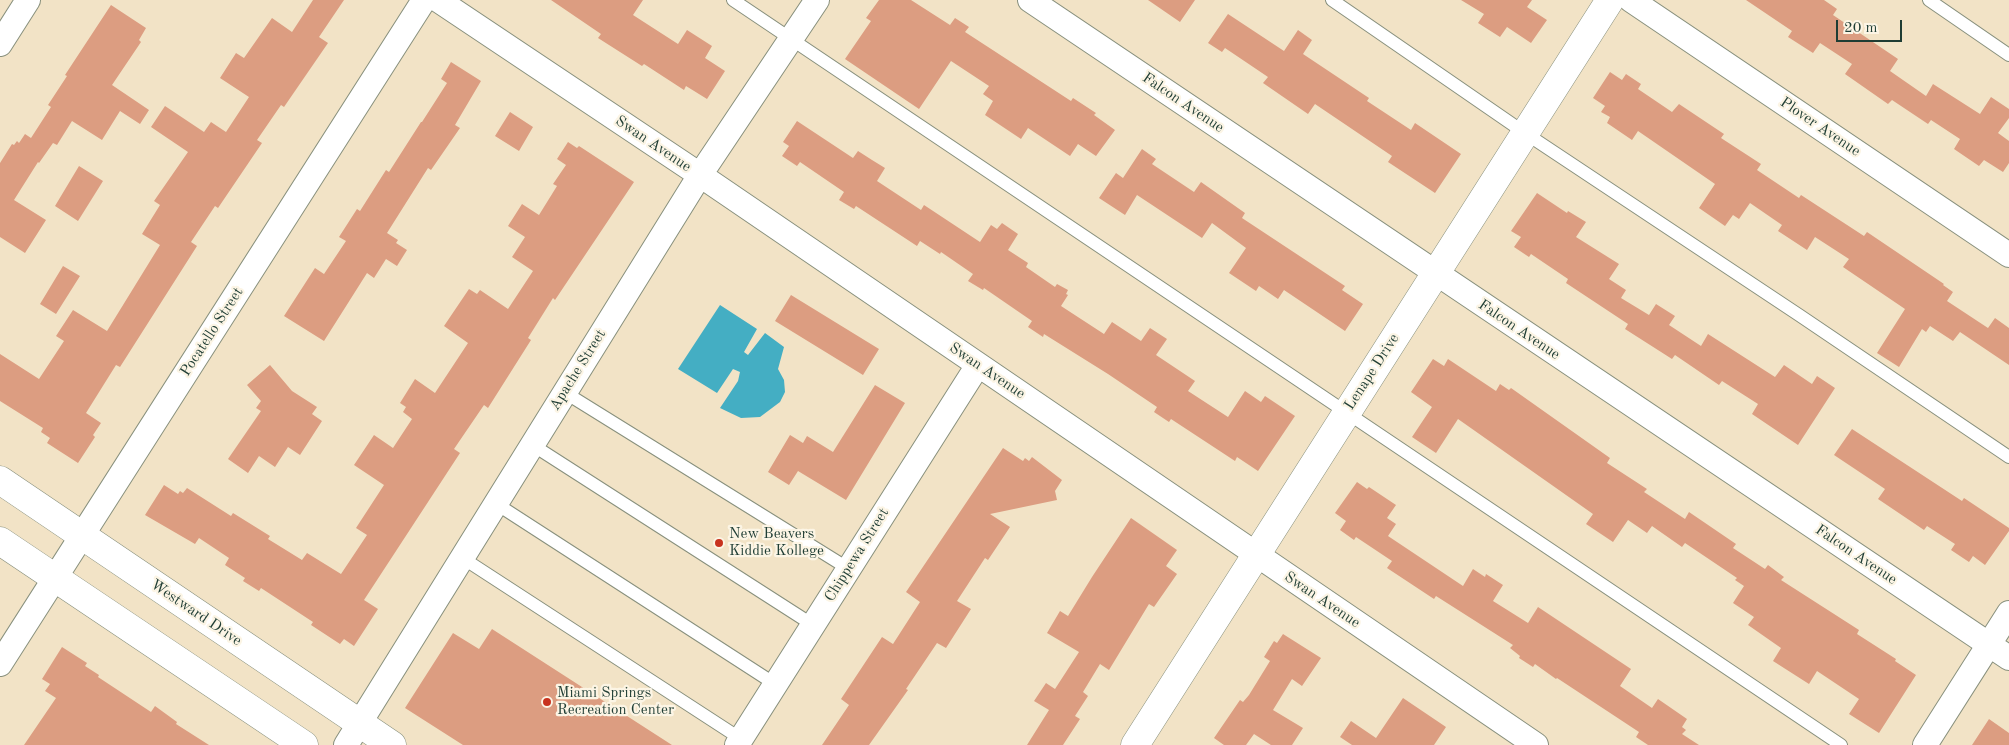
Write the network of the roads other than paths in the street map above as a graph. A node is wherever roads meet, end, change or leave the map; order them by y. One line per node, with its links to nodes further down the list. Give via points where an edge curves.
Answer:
1 (28, 0): 12 (street)
2 (424, 0): 25 (street, Pocatello Street)
3 (438, 0): 15 (street, Swan Avenue)
4 (733, 0): 11 (lane)
5 (817, 0): 11 (street, Apache Street)
6 (1030, 0): 17 (street, Falcon Avenue)
7 (1332, 0): 14 (lane)
8 (1610, 0): 14 (street, Lenape Drive)
9 (1631, 0): 16 (street, Plover Avenue)
10 (1929, 0): 13 (lane)
11 (791, 39): 15 (street, Apache Street); 20 (lane)
12 (0, 44)
13 (2009, 55)
14 (1525, 133): 17 (street, Lenape Drive); 22 (lane)
15 (700, 175): 18 (street, Swan Avenue); 19 (street, Apache Street)
16 (2009, 254)
17 (1435, 274): 20 (street, Lenape Drive); 33 (street, Falcon Avenue)
18 (978, 365): 27 (street, Swan Avenue); 29 (street, Chippewa Street)
19 (564, 392): 21 (street, Apache Street); 29 (lane)
20 (1347, 412): 27 (street, Lenape Drive); 43 (lane)
21 (532, 444): 24 (street, Apache Street); 32 (lane)
22 (2009, 457)
23 (0, 480): 25 (street, Westward Drive)
24 (495, 503): 28 (street, Apache Street); 36 (lane)
25 (82, 537): 30 (street, Pocatello Street); 37 (street, Westward Drive)
26 (0, 541): 30 (street)
27 (1256, 554): 41 (street, Lenape Drive); 42 (street, Swan Avenue)
28 (461, 557): 37 (street, Apache Street); 38 (lane)
29 (849, 569): 32 (street, Chippewa Street)
30 (56, 578): 35 (street, Pocatello Street); 39 (street)
31 (2009, 613): 33 (street)
32 (813, 625): 36 (street, Chippewa Street)
33 (1989, 644): 34 (street, Falcon Avenue); 44 (street)
34 (2009, 658)
35 (0, 664)
36 (775, 684): 38 (street, Chippewa Street)
37 (353, 734): 40 (street, Westward Drive)
38 (739, 742)
39 (304, 745)
40 (392, 745)
41 (1135, 745)
42 (1534, 745)
43 (1842, 745)
44 (1925, 745)

